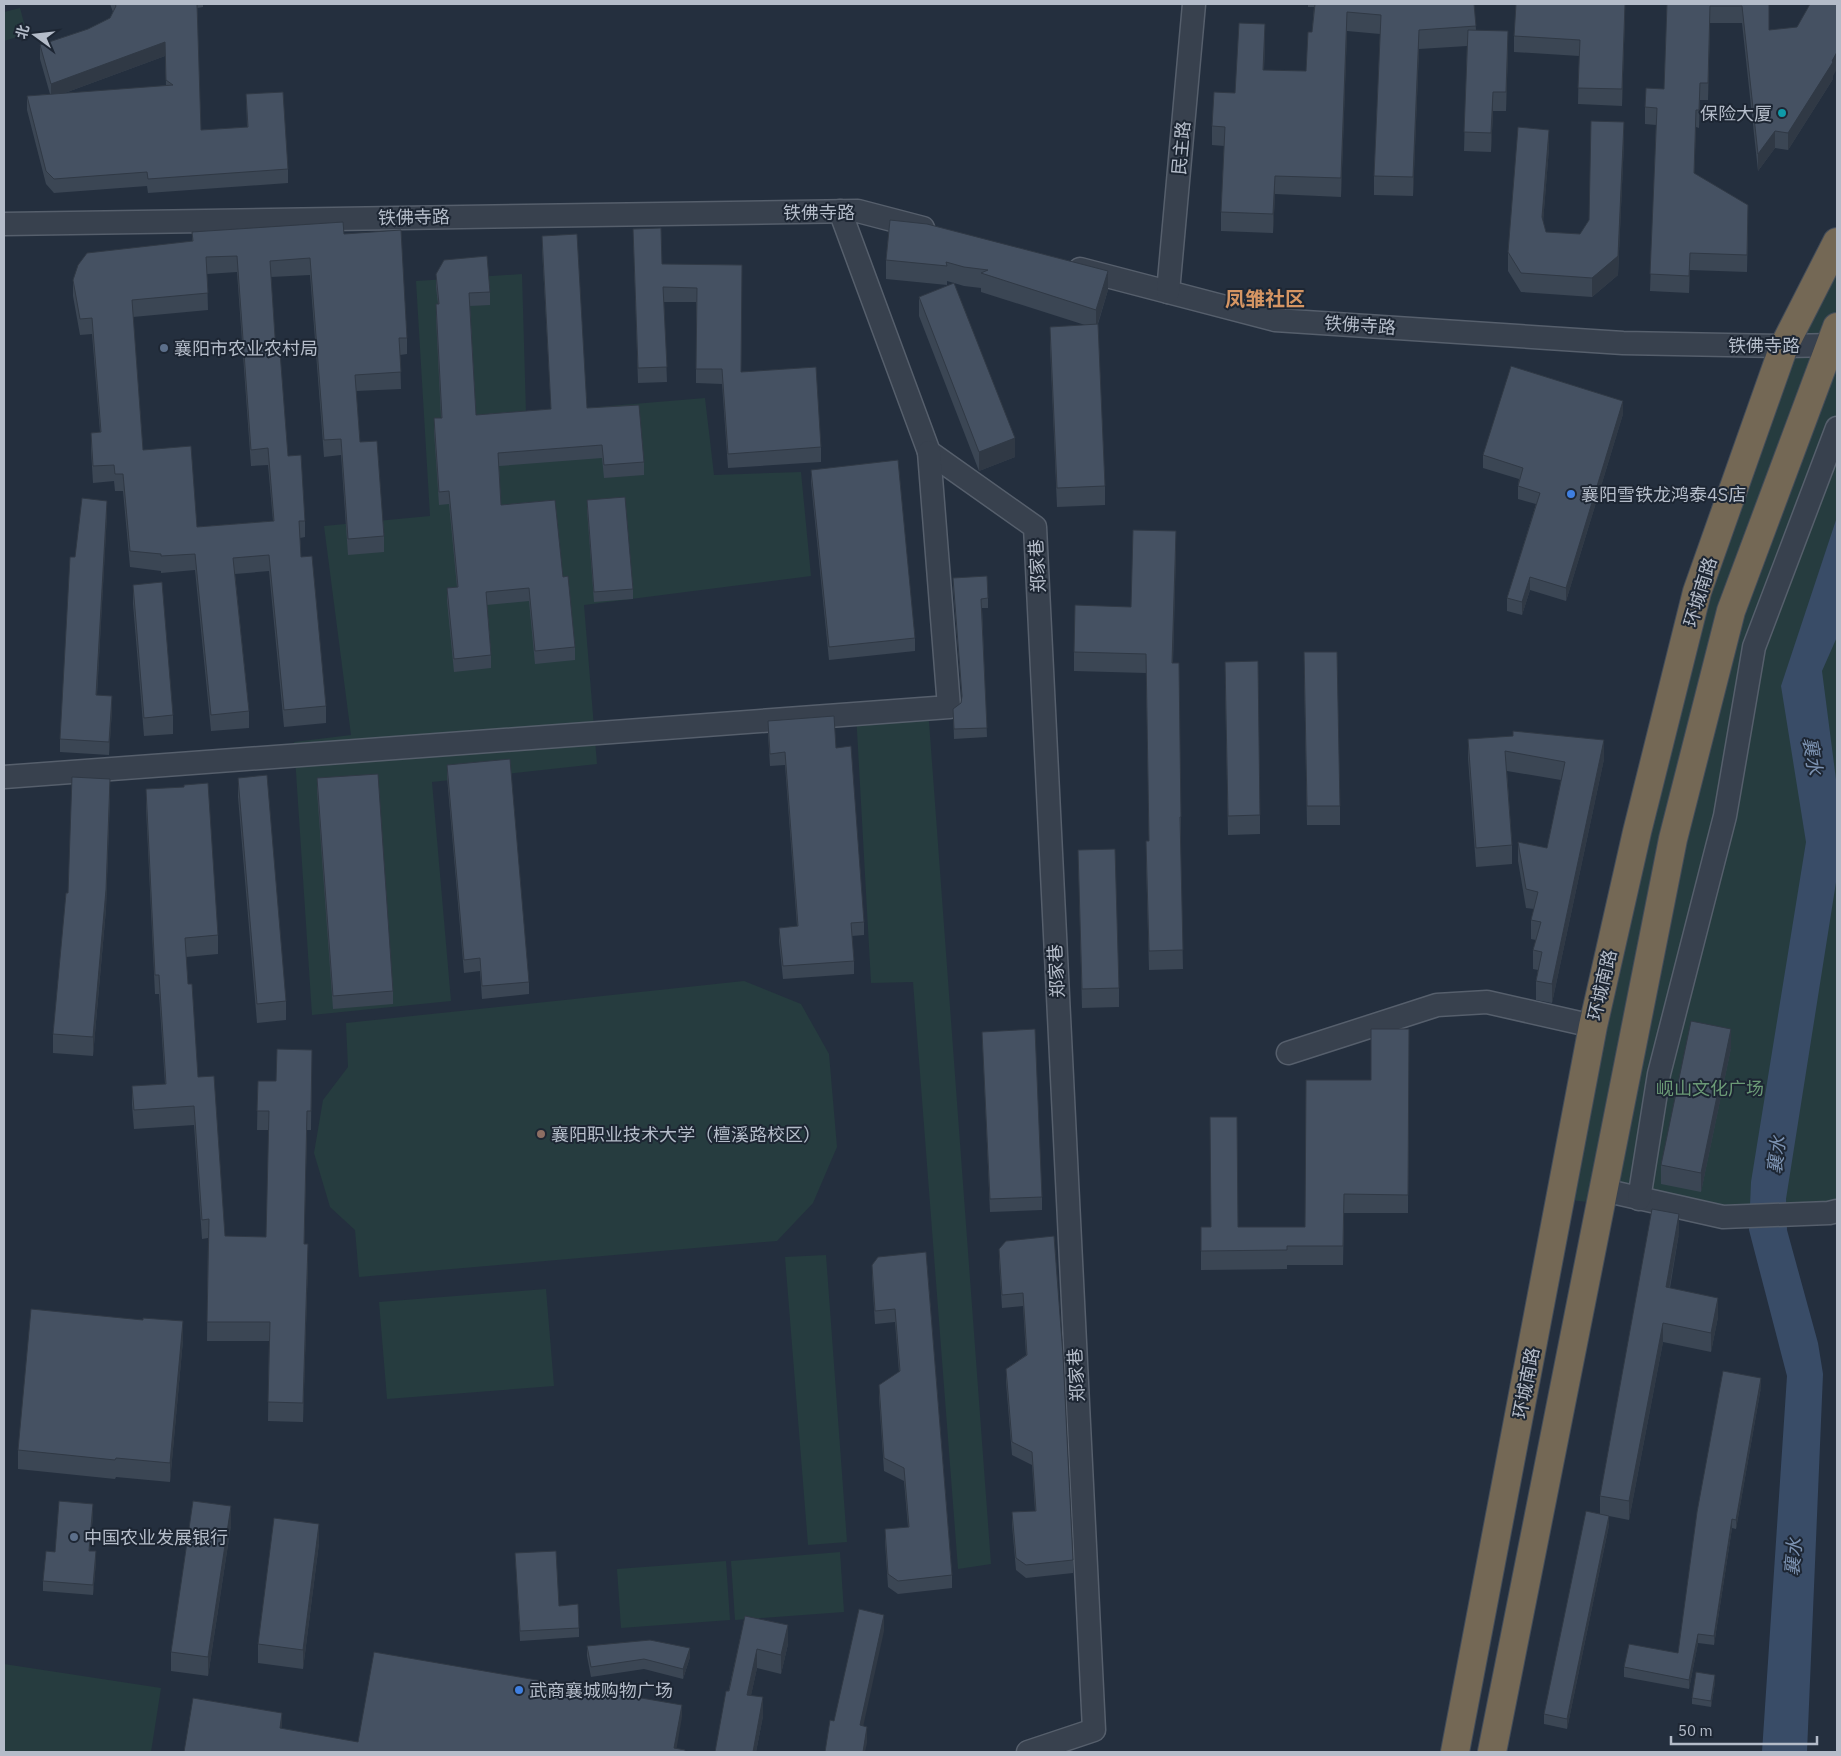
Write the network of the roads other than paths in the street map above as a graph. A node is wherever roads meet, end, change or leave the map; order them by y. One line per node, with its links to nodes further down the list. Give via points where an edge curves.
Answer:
1 (1194, 4): 7 (street, 民主路)
2 (840, 211): 3 (street, 铁佛寺路); 4 (street, 铁佛寺路, via 858,211); 11 (street)
3 (4, 224)
4 (945, 234)
5 (1837, 242): 9 (highway, 环城南路)
6 (1061, 264): 7 (street, 铁佛寺路)
7 (1168, 292): 9 (street, 铁佛寺路, via 1275,320 1623,343)
8 (1835, 338): 9 (street, 铁佛寺路); 15 (highway, 环城南路, via 1731,611 1673,838)
9 (1784, 346): 13 (highway, 环城南路, via 1697,592)
10 (1837, 428): 16 (street, via 1754,647 1725,816 1659,1074)
11 (930, 452): 12 (street, via 949,707); 18 (street, 郑家巷, via 1035,527 1094,1730)
12 (4, 777)
13 (1593, 1026): 14 (street, via 1487,1002 1438,1004); 19 (highway, 环城南路)
14 (1288, 1053)
15 (1603, 1190): 16 (street); 20 (highway, 环城南路)
16 (1639, 1199): 17 (street, via 1723,1216)
17 (1833, 1212)
18 (1028, 1752)
19 (1455, 1752)
20 (1492, 1752)

